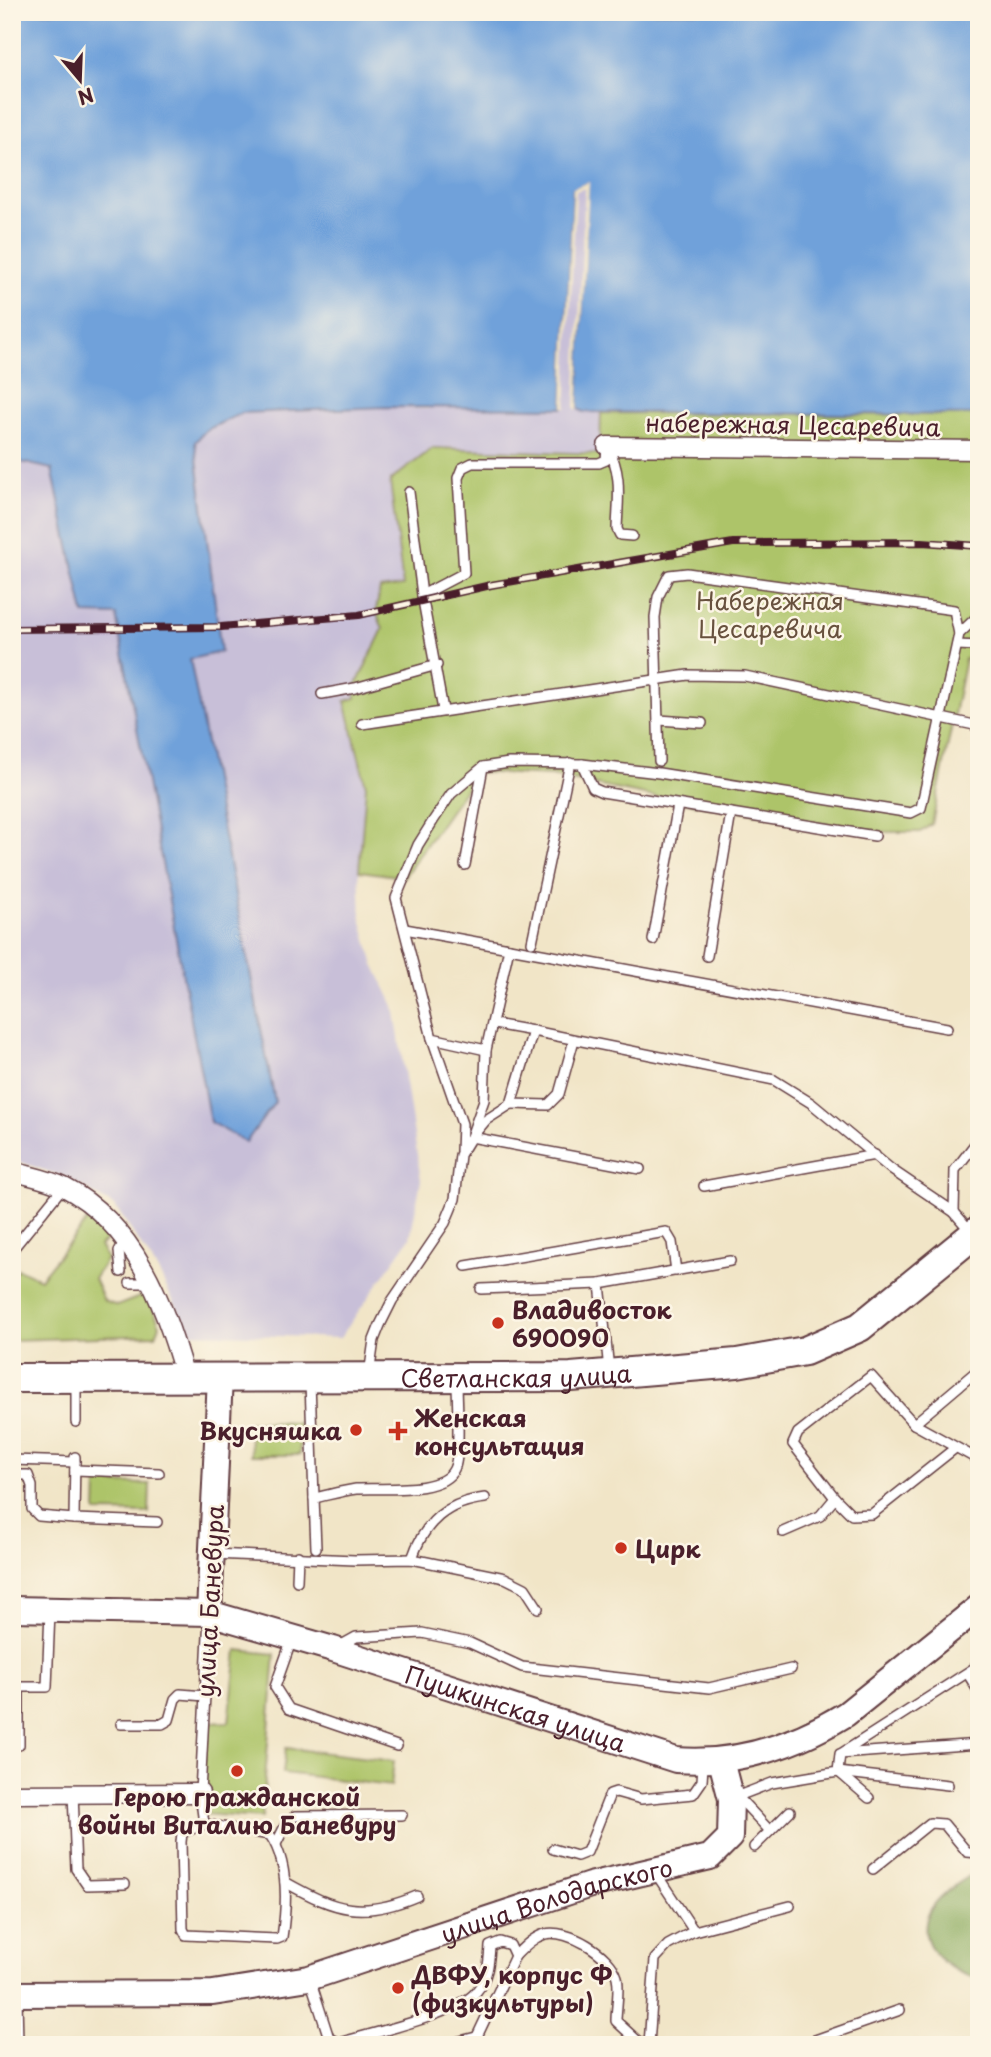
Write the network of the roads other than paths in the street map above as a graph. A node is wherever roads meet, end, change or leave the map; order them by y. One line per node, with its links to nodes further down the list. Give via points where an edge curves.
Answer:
1 (607, 446): 2 (street, набережная Цесаревича); 4 (lane, via 619,476 617,529 620,535); 5 (lane, via 606,460 599,463 472,463 462,468 458,478 464,573)
2 (979, 450)
3 (409, 492): 5 (lane)
4 (632, 536)
5 (422, 595): 10 (lane)
6 (979, 615): 7 (lane)
7 (959, 634): 8 (lane); 11 (lane, via 954,610 687,573 669,575 655,617)
8 (957, 645): 9 (lane); 14 (lane)
9 (979, 646)
10 (437, 665): 12 (lane); 13 (lane)
11 (657, 681): 13 (lane); 14 (lane, via 688,675 745,676); 15 (lane)
12 (322, 694)
13 (443, 710): 17 (lane)
14 (940, 718): 18 (lane); 21 (lane, via 921,808 911,813)
15 (659, 720): 16 (lane); 19 (lane)
16 (702, 723)
17 (362, 724)
18 (979, 726)
19 (659, 761)
20 (570, 763): 21 (lane); 22 (lane); 29 (lane)
21 (582, 764): 23 (lane, via 593,788 602,792)
22 (483, 767): 26 (lane); 27 (lane, via 450,794 418,845 396,898)
23 (678, 805): 24 (lane); 28 (lane)
24 (731, 813): 25 (lane); 31 (lane)
25 (875, 836)
26 (465, 865)
27 (405, 929): 30 (lane); 35 (lane)
28 (653, 940)
29 (532, 942)
30 (509, 948): 32 (lane); 33 (lane)
31 (707, 956)
32 (494, 1024): 34 (lane); 37 (lane)
33 (947, 1028)
34 (533, 1031): 36 (lane); 38 (lane)
35 (432, 1038): 37 (lane); 42 (lane, via 462,1124)
36 (574, 1040): 38 (lane, via 559,1094 548,1105); 41 (lane, via 774,1080 811,1103)
37 (486, 1050): 39 (lane, via 484,1100)
38 (511, 1104): 39 (lane, via 486,1120)
39 (471, 1137): 42 (lane); 43 (lane)
40 (979, 1139): 47 (lane, via 956,1170)
41 (875, 1155): 45 (lane); 47 (lane)
42 (460, 1156): 65 (lane, via 455,1199 445,1223 380,1325)
43 (640, 1170)
44 (12, 1171): 46 (street)
45 (704, 1186)
46 (63, 1187): 49 (street, via 102,1214); 50 (lane)
47 (954, 1212): 48 (lane)
48 (976, 1232): 60 (main road, Светланская улица, via 860,1326 805,1350 737,1363)
49 (125, 1240): 54 (lane, via 119,1251); 56 (street)
50 (12, 1250)
51 (730, 1261): 53 (lane)
52 (466, 1266): 53 (lane, via 666,1232)
53 (676, 1271): 57 (lane)
54 (121, 1272)
55 (130, 1283): 56 (lane)
56 (152, 1283): 62 (street)
57 (600, 1284): 58 (lane); 60 (lane)
58 (481, 1289)
59 (979, 1369): 69 (lane)
60 (610, 1375): 66 (main road, Светланская улица)
61 (76, 1377): 62 (main road, Светланская улица); 67 (main road, Светланская улица); 68 (lane)
62 (186, 1377): 63 (main road, Светланская улица)
63 (220, 1377): 64 (main road, Светланская улица); 83 (street, улица Баневура)
64 (310, 1377): 65 (main road, Светланская улица); 76 (lane)
65 (369, 1377): 66 (main road, Светланская улица)
66 (457, 1377): 76 (lane, via 456,1456 454,1470 444,1480)
67 (12, 1378)
68 (76, 1422)
69 (914, 1424): 70 (lane); 78 (lane, via 871,1376 798,1433 793,1444)
70 (954, 1449): 72 (lane); 78 (lane, via 872,1514 852,1515)
71 (12, 1460): 73 (lane)
72 (979, 1460)
73 (75, 1463): 74 (lane); 79 (lane)
74 (159, 1474)
75 (12, 1475): 79 (lane, via 28,1475 32,1509 39,1516)
76 (314, 1498): 82 (lane)
77 (485, 1498): 85 (lane, via 463,1501 442,1512)
78 (835, 1498): 81 (lane, via 820,1516)
79 (74, 1519): 80 (lane)
80 (157, 1522)
81 (783, 1532)
82 (316, 1548)
83 (212, 1554): 84 (lane); 91 (street, улица Баневура)
84 (298, 1556): 85 (lane); 86 (lane)
85 (412, 1559): 88 (lane, via 505,1578 524,1588)
86 (297, 1581)
87 (979, 1607): 106 (street, Пушкинская улица, via 846,1714 822,1728 753,1755)
88 (538, 1608)
89 (12, 1609): 90 (street, Пушкинская улица)
90 (50, 1609): 91 (street, Пушкинская улица); 97 (lane, via 47,1687)
91 (209, 1613): 92 (street, Пушкинская улица); 99 (lane, улица Баневура)
92 (293, 1637): 93 (street, Пушкинская улица); 104 (lane, via 275,1687 289,1709)
93 (333, 1649): 95 (lane, via 356,1637 422,1633 470,1643 523,1667 709,1688); 106 (street, Пушкинская улица, via 676,1760)
94 (979, 1665): 96 (lane)
95 (791, 1669)
96 (968, 1674): 98 (lane); 105 (lane)
97 (16, 1687): 100 (lane)
98 (979, 1692)
99 (205, 1696): 101 (lane, via 180,1694 169,1720 162,1724); 110 (lane, улица Баневура)
100 (16, 1704): 103 (lane)
101 (121, 1724)
102 (979, 1744): 105 (lane)
103 (19, 1745)
104 (397, 1746)
105 (840, 1754): 107 (lane)
106 (712, 1761): 112 (street, улица Володарского); 120 (lane, via 693,1794 641,1799 616,1792 608,1798 587,1852 578,1856)
107 (838, 1772): 108 (lane); 112 (lane, via 772,1783); 113 (lane)
108 (947, 1785)
109 (74, 1793): 110 (street); 111 (street); 125 (lane, via 76,1869 81,1879 88,1885)
110 (200, 1793): 116 (lane, улица Баневура)
111 (12, 1794)
112 (735, 1798): 117 (lane); 123 (street, улица Володарского, via 730,1837 709,1857)
113 (869, 1798)
114 (790, 1811): 117 (lane)
115 (402, 1815): 118 (lane, via 295,1816)
116 (204, 1824): 118 (lane, via 270,1835); 124 (lane, via 183,1833 181,1842 186,1935 282,1937)
117 (770, 1831): 119 (lane)
118 (276, 1844): 124 (lane)
119 (754, 1847)
120 (553, 1849)
121 (979, 1853): 122 (lane, via 967,1852 944,1824 930,1824)
122 (873, 1869)
123 (654, 1870): 128 (lane); 130 (street, улица Володарского, via 552,1897)
124 (285, 1882): 126 (lane, via 309,1896 352,1910 386,1909)
125 (125, 1884)
126 (417, 1896)
127 (790, 1906): 128 (lane)
128 (694, 1931): 137 (lane, via 668,1945 655,1959)
129 (515, 1956): 130 (lane, via 510,1945 490,1946 489,1967 474,1995 456,2007 339,2043 329,2038); 133 (lane); 136 (lane, via 527,1942 547,1934 569,1937 601,1955 617,1977 616,2021)
130 (309, 1978): 131 (street, улица Володарского, via 213,1993)
131 (15, 1994): 134 (lane)
132 (900, 2010): 138 (lane)
133 (475, 2041): 135 (lane)
134 (18, 2045)
135 (444, 2045)
136 (642, 2045)
137 (649, 2045)
138 (802, 2045)

